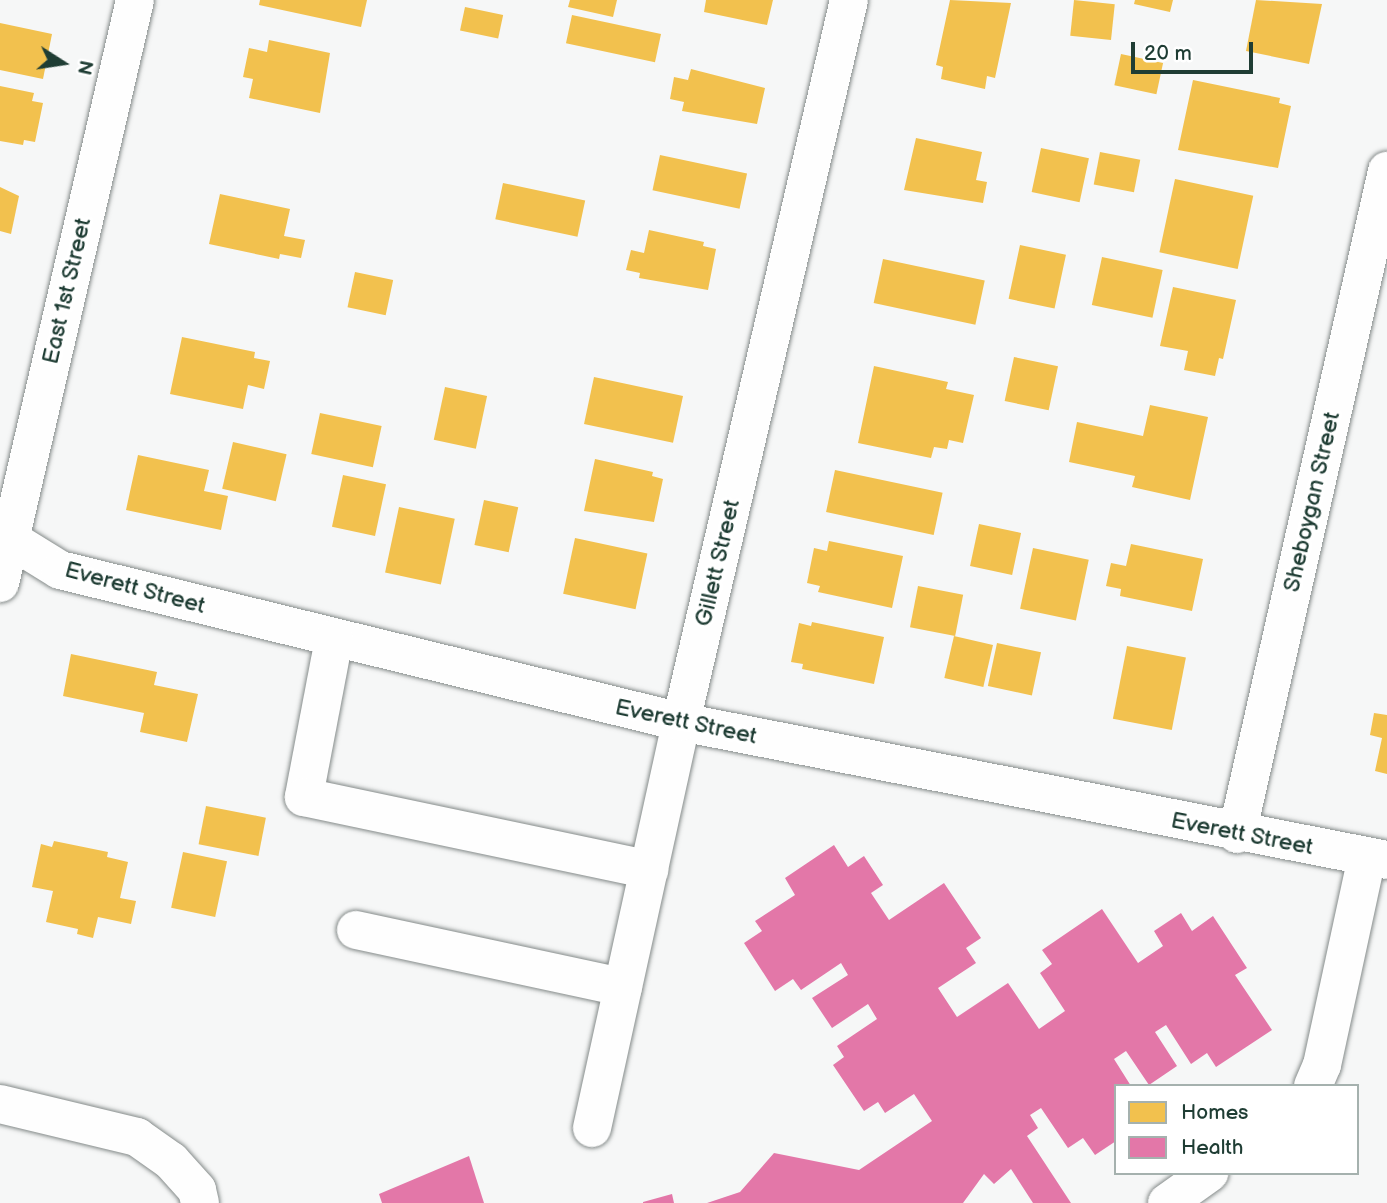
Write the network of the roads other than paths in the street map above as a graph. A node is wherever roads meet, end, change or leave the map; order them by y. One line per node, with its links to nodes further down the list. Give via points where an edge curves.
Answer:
1 (135, 0): 4 (street, East 1st Street)
2 (849, 0): 7 (street, Gillett Street)
3 (1387, 171): 8 (street, Sheboygan Street)
4 (5, 537): 5 (street, East 1st Street); 6 (street, Everett Street, via 60,570)
5 (0, 583)
6 (334, 639): 7 (street, Everett Street); 10 (street, via 304,797)
7 (681, 722): 8 (street, Everett Street); 10 (street, Gillett Street)
8 (1237, 834): 9 (street, Everett Street)
9 (1377, 858): 13 (street)
10 (649, 870): 12 (street, Gillett Street)
11 (356, 930): 12 (street)
12 (623, 987): 15 (street, Gillett Street)
13 (1314, 1084)
14 (0, 1104): 17 (street, via 138,1138 171,1161 197,1190)
15 (592, 1128)
16 (1206, 1175): 18 (street)
17 (200, 1203)
18 (1167, 1203)

